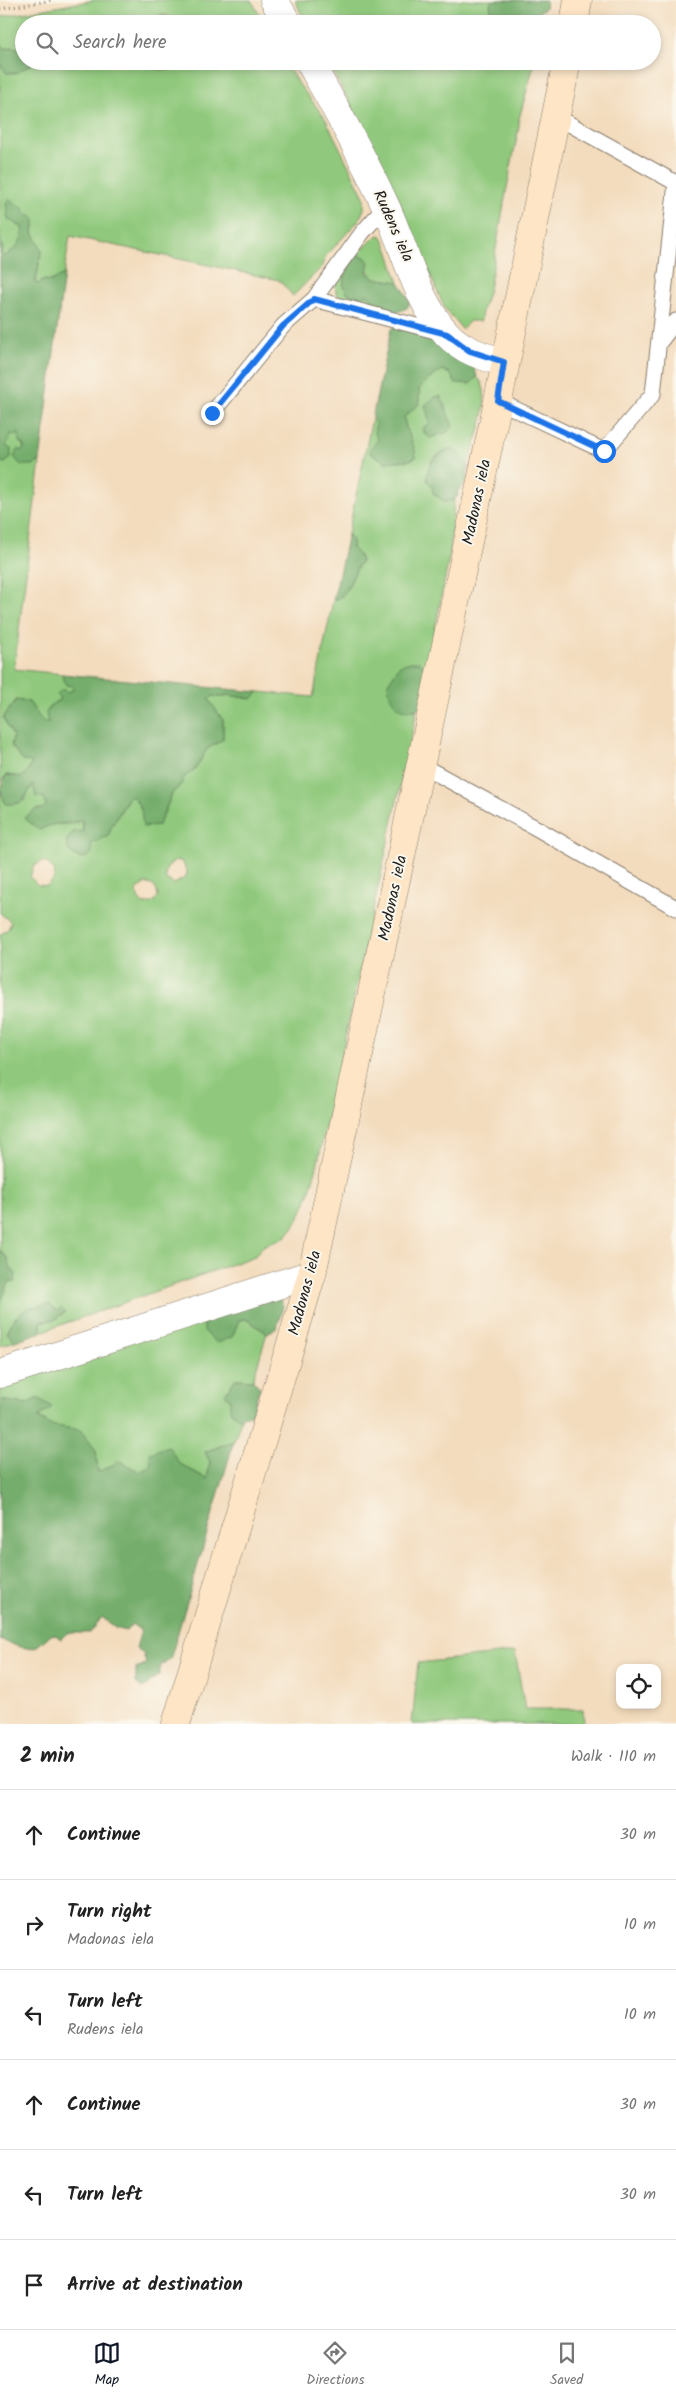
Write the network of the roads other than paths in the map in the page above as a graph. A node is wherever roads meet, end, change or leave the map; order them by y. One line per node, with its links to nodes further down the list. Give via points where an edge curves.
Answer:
1 (274, 0): 3 (street)
2 (578, 0): 4 (main road)
3 (283, 15)
4 (576, 15)
5 (314, 70): 9 (street, Rudens iela)
6 (565, 70): 7 (main road, Madonas iela)
7 (557, 117): 8 (lane); 14 (main road, Madonas iela)
8 (676, 184): 13 (lane)
9 (386, 206): 10 (lane); 12 (street, Rudens iela, via 421,290)
10 (314, 299): 12 (lane); 16 (lane, via 283,326)
11 (676, 321): 13 (lane)
12 (447, 334): 14 (street, Rudens iela, via 470,351)
13 (659, 343): 15 (lane, via 654,394 604,451)
14 (504, 362): 15 (main road, Madonas iela)
15 (498, 401): 17 (main road, Madonas iela)
16 (212, 413)
17 (421, 765): 18 (lane); 19 (main road, Madonas iela)
18 (676, 908)
19 (312, 1274): 20 (street); 21 (main road, Madonas iela)
20 (0, 1374)
21 (176, 1724)

